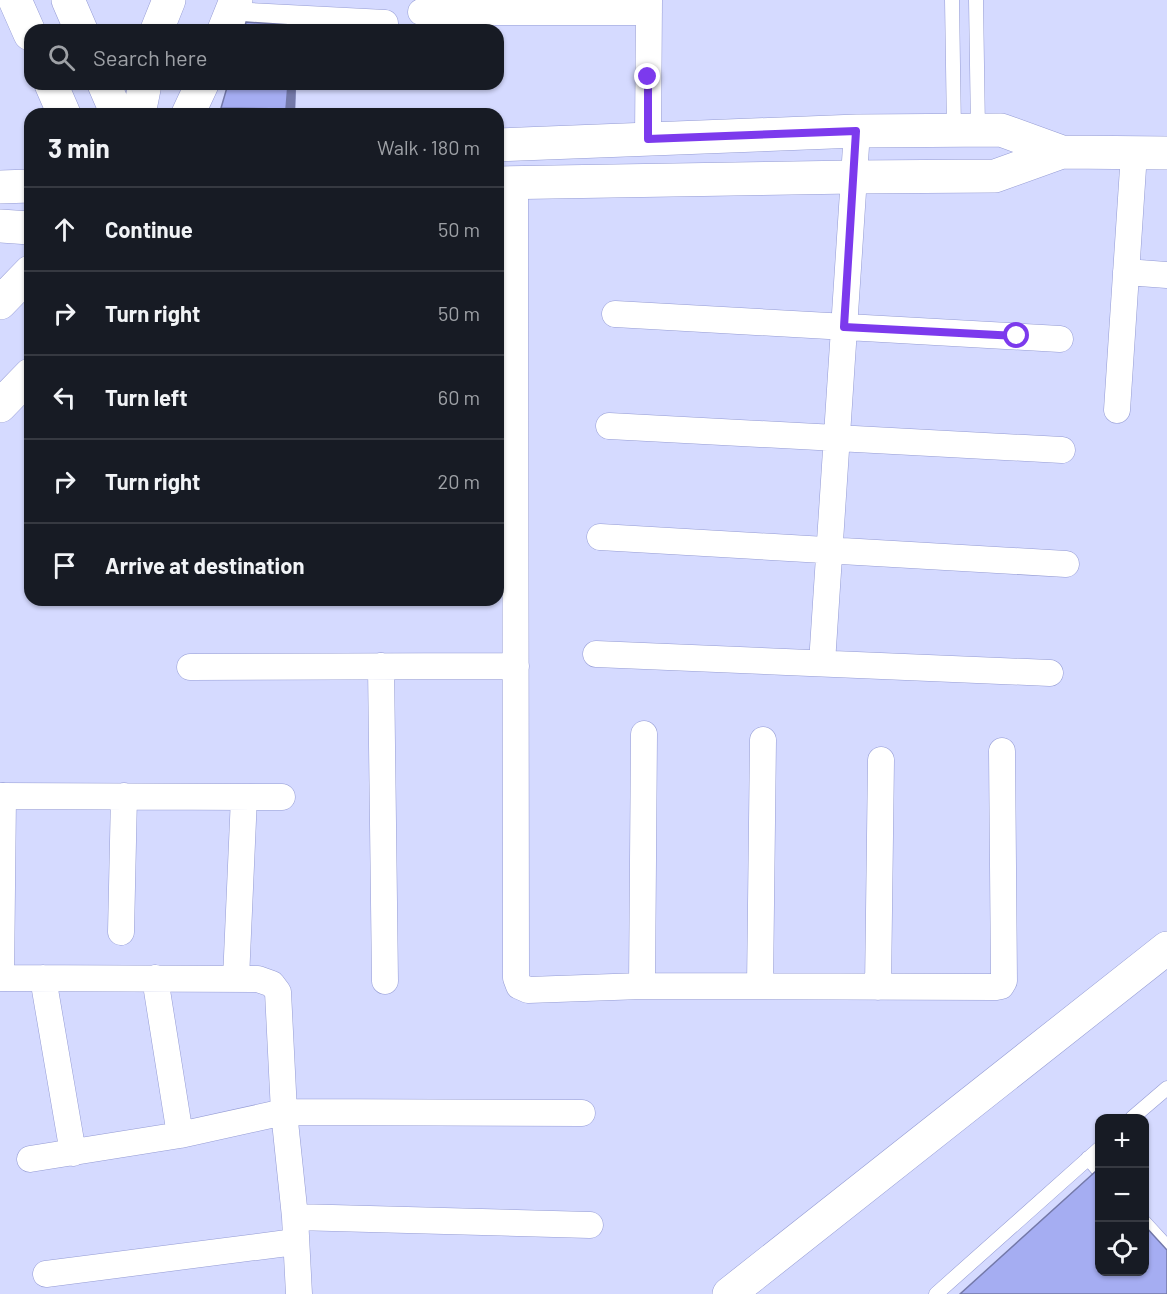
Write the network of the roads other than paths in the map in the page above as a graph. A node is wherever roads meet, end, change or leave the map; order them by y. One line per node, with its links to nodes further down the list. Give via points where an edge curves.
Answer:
1 (15, 0): 9 (street)
2 (68, 0): 10 (street)
3 (169, 0): 11 (street)
4 (952, 0): 22 (lane)
5 (976, 0): 22 (lane)
6 (649, 6): 7 (street); 23 (street)
7 (421, 12)
8 (230, 15): 12 (street)
9 (26, 24)
10 (78, 24)
11 (160, 24)
12 (385, 24)
13 (54, 90): 17 (street)
14 (107, 90): 18 (street)
15 (144, 90): 19 (street)
16 (199, 90): 20 (street)
17 (61, 108)
18 (114, 108)
19 (140, 108)
20 (191, 108)
21 (856, 131): 22 (street); 23 (street); 28 (street)
22 (966, 131): 25 (street, via 1002,130)
23 (648, 139): 24 (street)
24 (504, 145)
25 (1062, 152): 26 (street); 28 (street, via 995,176)
26 (1134, 153): 27 (street); 34 (street)
27 (1167, 153)
28 (853, 177): 29 (street); 39 (street)
29 (506, 183): 44 (street)
30 (24, 186): 31 (street)
31 (0, 187)
32 (0, 226): 33 (street)
33 (24, 228)
34 (1126, 272): 35 (street); 43 (street)
35 (1167, 274)
36 (24, 278): 37 (street)
37 (0, 303)
38 (615, 314): 39 (street)
39 (844, 327): 40 (street); 46 (street)
40 (1060, 339)
41 (24, 381): 42 (street)
42 (0, 406)
43 (1117, 410)
44 (507, 416): 48 (street)
45 (609, 426): 46 (street)
46 (837, 438): 47 (street); 50 (street)
47 (1062, 450)
48 (507, 537): 55 (street)
49 (600, 537): 50 (street)
50 (830, 550): 51 (street); 53 (street)
51 (1066, 564)
52 (596, 654): 53 (street)
53 (822, 663): 57 (street)
54 (381, 666): 55 (street); 56 (street); 72 (street)
55 (516, 666): 73 (street, via 519,986 528,990)
56 (190, 667)
57 (1050, 673)
58 (644, 734): 73 (street)
59 (763, 740): 74 (street)
60 (1002, 751): 75 (street, via 1004,981 996,987)
61 (881, 760): 75 (street)
62 (2, 796): 63 (street); 68 (street)
63 (124, 796): 64 (street); 66 (street)
64 (244, 797): 65 (street); 71 (street)
65 (282, 797)
66 (121, 932)
67 (1167, 948): 92 (street)
68 (0, 978): 69 (street)
69 (43, 978): 70 (street); 82 (street)
70 (155, 978): 71 (street); 80 (street)
71 (236, 980): 77 (street, via 258,979 272,984 278,992)
72 (385, 981)
73 (642, 986): 74 (street)
74 (760, 986): 75 (street)
75 (878, 987)
76 (1167, 1088): 79 (lane)
77 (284, 1112): 78 (street); 80 (street); 88 (street)
78 (582, 1113)
79 (1138, 1114)
80 (180, 1135): 82 (street)
81 (1095, 1152): 83 (lane)
82 (72, 1153): 84 (street)
83 (1088, 1158): 85 (lane); 93 (lane)
84 (30, 1160)
85 (1097, 1168)
86 (590, 1225): 88 (street)
87 (1149, 1227): 89 (lane)
88 (295, 1229): 90 (street); 91 (street)
89 (1167, 1247)
90 (46, 1274)
91 (299, 1294)
92 (729, 1294)
93 (936, 1294)

